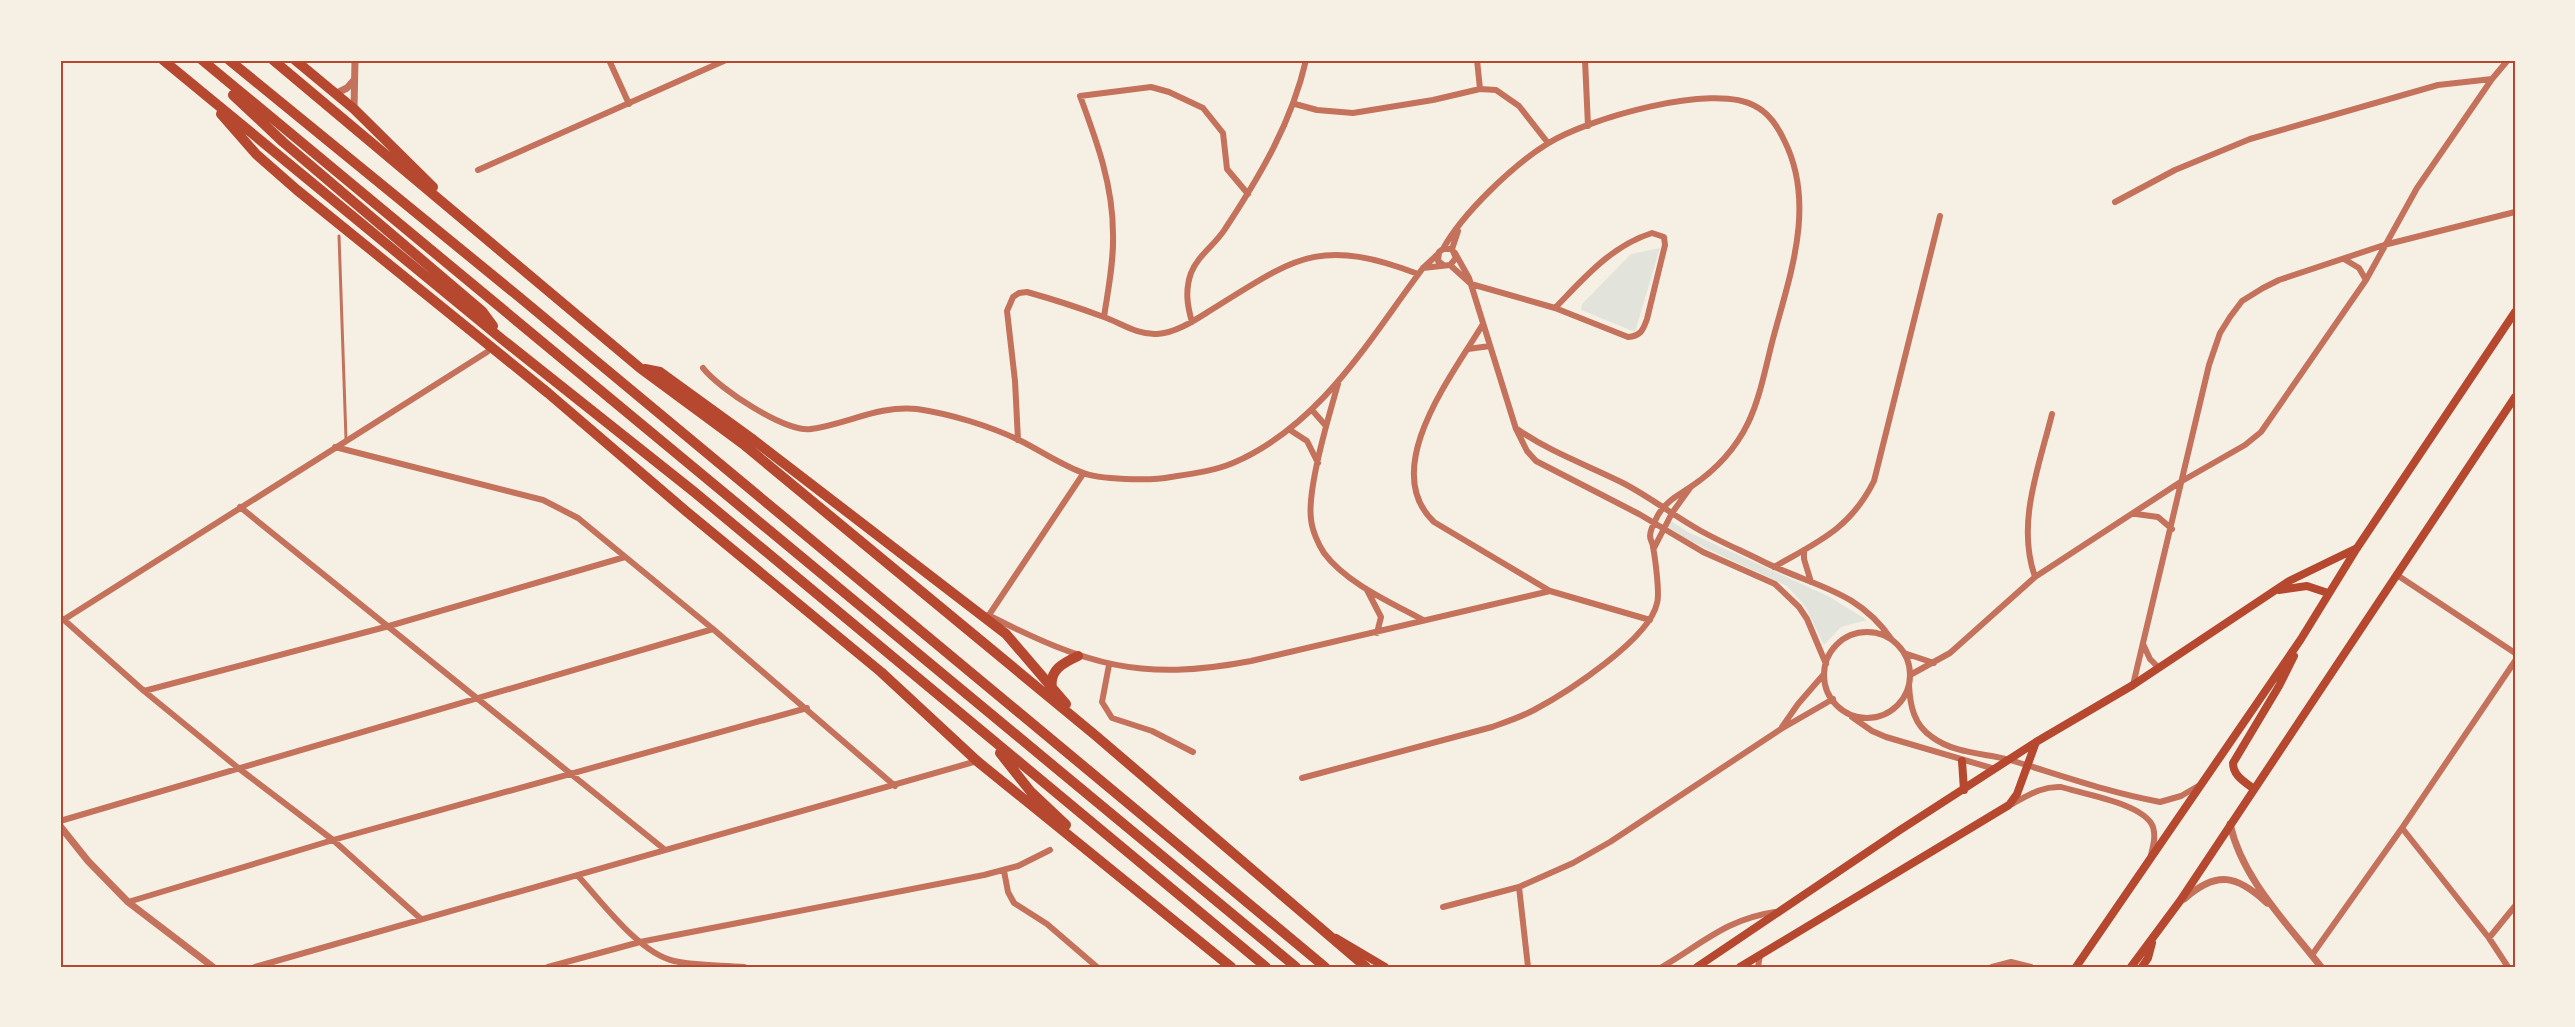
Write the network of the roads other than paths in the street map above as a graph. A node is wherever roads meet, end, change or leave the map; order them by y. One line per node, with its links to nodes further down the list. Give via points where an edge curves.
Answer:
1 (163, 60): 18 (highway)
2 (192, 60): 46 (highway, via 482,311)
3 (202, 60): 163 (highway)
4 (229, 60): 164 (highway)
5 (273, 60): 27 (highway)
6 (295, 60): 17 (highway)
7 (355, 60): 15 (street)
8 (609, 60): 19 (street)
9 (726, 60): 19 (street)
10 (1306, 60): 20 (street)
11 (1477, 60): 16 (street)
12 (1585, 60): 22 (street)
13 (2508, 60): 14 (street)
14 (2492, 79): 26 (street, via 2438,85 2250,140 2194,162); 32 (street, via 2417,188)
15 (354, 80): 17 (street); 21 (street)
16 (1480, 89): 20 (street, via 1353,113); 23 (street, via 1496,90 1519,106)
17 (336, 94): 21 (highway)
18 (206, 96): 46 (highway); 119 (highway, via 250,148 297,190 548,393 881,672)
19 (629, 104): 24 (street)
20 (1295, 104): 25 (street)
21 (354, 109): 27 (highway, via 436,191)
22 (1588, 126): 23 (street); 65 (street, via 1668,103 1711,98 1740,100 1756,106 1779,129 1797,175 1800,220 1794,260 1750,420 1730,454)
23 (1548, 143): 30 (street)
24 (478, 170)
25 (1248, 194): 43 (street, via 1227,169 1223,134 1203,108 1151,87 1080,96 1104,162 1111,197 1113,236); 44 (street, via 1194,267 1187,293)
26 (2115, 202)
27 (442, 203): 50 (highway)
28 (2515, 212): 32 (street)
29 (1940, 216): 75 (street, via 1874,481 1862,504 1842,526)
30 (1462, 222): 33 (street); 34 (street)
31 (339, 236): 59 (lane)
32 (2384, 245): 35 (street); 39 (street)
33 (1440, 251): 34 (street); 36 (street, via 1438,261); 38 (street)
34 (1453, 251): 37 (street, via 1456,258); 40 (street)
35 (2344, 259): 39 (street, via 2359,268); 64 (street, via 2263,288 2242,302 2230,317 2209,365)
36 (1442, 264): 37 (street); 38 (street)
37 (1450, 265): 40 (street)
38 (1421, 271): 44 (street, via 1345,254 1316,255 1277,269); 52 (street)
39 (2366, 280): 64 (street, via 2261,432)
40 (1471, 284): 41 (street); 45 (street)
41 (1555, 308): 41 (street, via 1613,252 1645,235 1664,237 1647,319 1639,334 1628,337)
42 (2515, 312): 74 (main road)
43 (1104, 317): 44 (street, via 1146,334 1159,334); 60 (street, via 1027,292 1013,297 1007,311)
44 (1192, 322)
45 (1483, 324): 47 (street); 48 (street)
46 (503, 340): 114 (highway, via 693,491)
47 (1490, 346): 48 (street); 57 (street)
48 (1468, 349): 82 (street, via 1418,442 1413,469 1418,501 1434,522)
49 (487, 351): 59 (street)
50 (640, 368): 85 (highway, via 660,372); 115 (highway, via 743,444)
51 (703, 368): 60 (street, via 731,394 793,428 809,430 864,414 916,409 954,417)
52 (1339, 381): 54 (street); 56 (street)
53 (2515, 397): 78 (main road)
54 (1312, 410): 56 (street); 58 (street)
55 (2052, 414): 79 (street, via 2027,523 2026,540)
56 (1326, 426): 62 (street)
57 (1516, 429): 67 (street, via 1625,484); 70 (street, via 1527,451 1545,468)
58 (1290, 430): 62 (street, via 1307,441); 63 (street, via 1231,464 1187,475 1143,479)
59 (346, 439): 61 (street)
60 (1018, 440): 63 (street)
61 (335, 447): 66 (street); 76 (street, via 543,500 578,518)
62 (1318, 464): 81 (street, via 1311,504 1313,530 1335,565)
63 (1083, 474): 85 (street)
64 (2182, 481): 69 (street); 72 (street)
65 (1690, 487): 67 (street); 68 (street)
66 (240, 507): 87 (street); 89 (street)
67 (1662, 508): 68 (street); 70 (street)
68 (1672, 513): 71 (street); 77 (street)
69 (2134, 514): 72 (street, via 2157,517); 79 (street)
70 (1654, 523): 71 (street); 73 (street, via 1650,535)
71 (1664, 529): 73 (street); 100 (street, via 1703,552 1775,584 1807,619)
72 (2172, 529): 94 (street)
73 (1654, 548): 86 (street, via 1658,603)
74 (2356, 548): 83 (main road, via 2303,573); 84 (main road)
75 (1804, 550): 77 (street); 80 (street)
76 (625, 557): 89 (street); 90 (street)
77 (1774, 567): 80 (street)
78 (2397, 575): 96 (street); 128 (main road)
79 (2035, 576): 99 (street)
80 (1812, 582): 93 (street, via 1863,607)
81 (1367, 589): 88 (street); 91 (street, via 1381,617)
82 (1550, 591): 86 (street); 88 (street)
83 (2276, 591): 84 (main road, via 2307,586); 102 (main road)
84 (2328, 593): 92 (main road)
85 (987, 617): 97 (street); 107 (highway, via 1023,651)
86 (1650, 620): 125 (street, via 1613,658 1526,714 1492,727)
87 (62, 621): 108 (street)
88 (1424, 621): 91 (street)
89 (389, 626): 108 (street); 109 (street)
90 (713, 629): 109 (street); 111 (street)
91 (1377, 633): 101 (street, via 1212,668 1173,671)
92 (2301, 639): 126 (main road); 128 (main road, via 2234,763 2238,776)
93 (1893, 640): 95 (street); 100 (street, via 1873,632 1846,637 1834,647)
94 (2143, 644): 102 (street); 106 (street)
95 (1903, 653): 99 (street); 104 (street)
96 (2515, 653)
97 (1078, 656): 101 (street); 107 (highway, via 1053,673)
98 (2515, 661): 134 (street)
99 (1934, 663): 104 (street)
100 (1826, 664): 103 (street)
101 (1109, 665): 117 (street, via 1102,702 1112,718 1152,731)
102 (2159, 668): 106 (main road)
103 (1824, 674): 110 (street); 113 (street)
104 (1910, 675): 105 (street)
105 (1909, 685): 112 (street, via 1902,700 1881,715 1868,718); 118 (street, via 1915,718 1932,737 1970,753)
106 (2133, 685): 116 (main road)
107 (1052, 688): 115 (highway)
108 (144, 691): 122 (street)
109 (478, 698): 122 (street); 124 (street)
110 (1833, 699): 112 (street); 113 (street)
111 (807, 708): 124 (street); 127 (street)
112 (1847, 712): 120 (street, via 1872,731)
113 (1780, 729): 142 (street, via 1610,842)
114 (985, 735): 141 (highway, via 1031,792); 162 (highway)
115 (1095, 735): 150 (highway)
116 (2036, 742): 118 (main road); 121 (main road)
117 (1193, 752)
118 (2009, 760): 121 (street); 123 (main road)
119 (977, 761): 127 (street); 141 (highway)
120 (1962, 761): 123 (street); 129 (main road)
121 (2027, 766): 126 (street, via 2160,802 2181,796); 130 (main road)
122 (237, 767): 131 (street); 135 (street)
123 (1995, 769): 129 (main road)
124 (567, 773): 135 (street); 136 (street)
125 (1302, 778)
126 (2200, 784): 138 (main road)
127 (895, 786): 136 (street)
128 (2254, 789): 132 (main road)
129 (1964, 790): 148 (main road)
130 (2009, 805): 138 (street, via 2041,789 2061,787 2137,810 2153,828); 154 (main road)
131 (60, 820)
132 (2230, 824): 143 (main road); 147 (street, via 2238,850)
133 (60, 826): 144 (street)
134 (2402, 828): 152 (street); 155 (street)
135 (333, 840): 144 (street); 149 (street)
136 (664, 849): 140 (street)
137 (1050, 850): 139 (street)
138 (2151, 856): 174 (main road)
139 (1004, 871): 153 (street); 160 (street, via 1014,903 1047,924)
140 (578, 876): 149 (street); 153 (street)
141 (1123, 879): 161 (highway)
142 (1519, 888): 146 (street); 167 (street)
143 (2180, 901): 147 (street, via 2206,882 2228,880 2250,887); 151 (main road)
144 (129, 902): 156 (street)
145 (2515, 906): 152 (street)
146 (1443, 907)
147 (2276, 911): 155 (street)
148 (1776, 912): 168 (street, via 1753,915 1728,925); 169 (main road)
149 (421, 919): 157 (street)
150 (1321, 930): 165 (highway); 166 (main road)
151 (2154, 937): 175 (main road); 176 (main road)
152 (2489, 938): 178 (street)
153 (640, 942): 158 (street); 159 (street, via 674,961)
154 (1760, 954): 170 (main road); 171 (street)
155 (2312, 955): 177 (street)
156 (213, 967)
157 (255, 967)
158 (551, 967)
159 (744, 967)
160 (1097, 967)
161 (1231, 967)
162 (1266, 967)
163 (1296, 967)
164 (1325, 967)
165 (1366, 967)
166 (1385, 967)
167 (1528, 967)
168 (1662, 967)
169 (1697, 967)
170 (1740, 967)
171 (1758, 967)
172 (1992, 967): 173 (street, via 2011,962)
173 (2031, 967)
174 (2076, 967)
175 (2131, 967)
176 (2142, 967)
177 (2321, 967)
178 (2508, 967)

